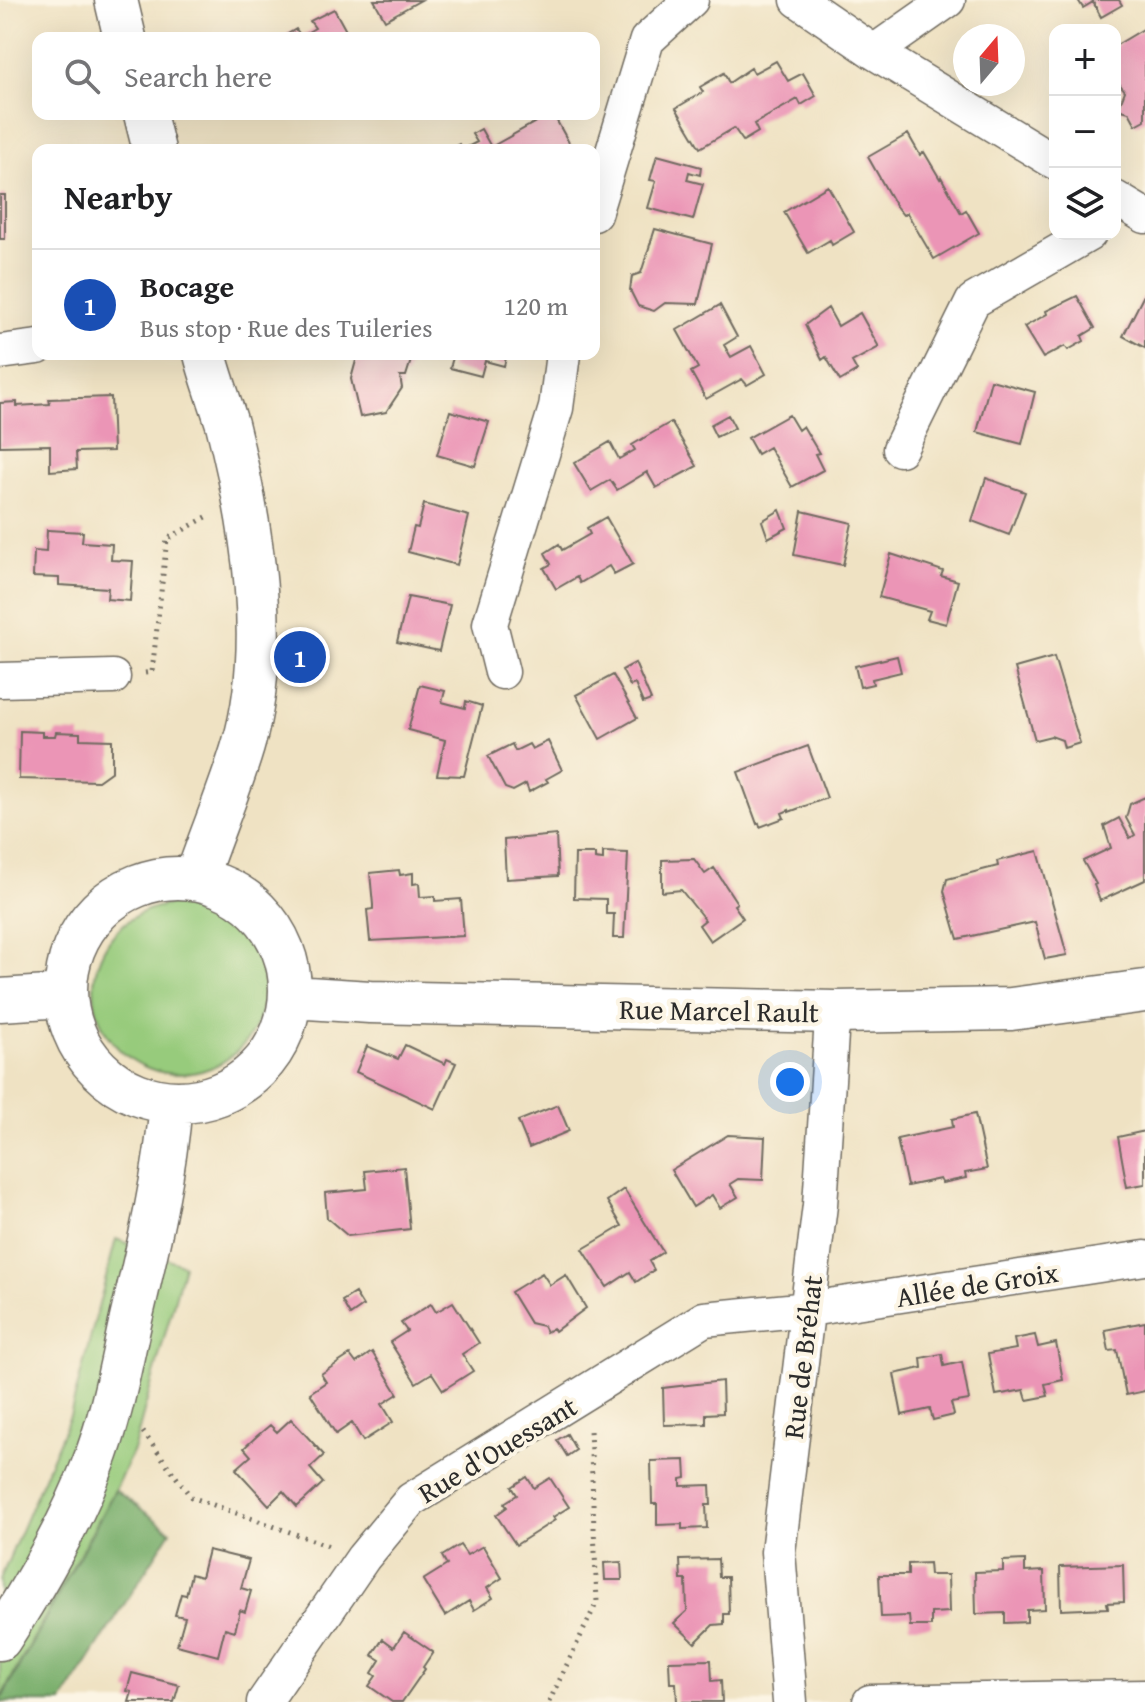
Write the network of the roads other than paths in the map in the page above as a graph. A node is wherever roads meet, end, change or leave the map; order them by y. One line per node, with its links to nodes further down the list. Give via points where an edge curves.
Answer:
1 (116, 0): 5 (street)
2 (691, 0): 10 (street, via 647,40)
3 (798, 0): 6 (street)
4 (948, 0): 6 (street)
5 (124, 32)
6 (874, 52): 9 (street)
7 (146, 120): 8 (street)
8 (152, 144)
9 (1049, 158)
10 (600, 194)
11 (1079, 240): 16 (street, via 973,301)
12 (32, 348): 13 (street)
13 (0, 352)
14 (201, 360): 20 (street, via 226,423 242,497 255,582 257,649 244,744)
15 (562, 360): 17 (street, via 556,408 490,624)
16 (900, 449)
17 (502, 672)
18 (113, 677): 19 (street)
19 (0, 680)
20 (196, 878): 22 (street, via 156,879 118,894 89,921 70,956); 23 (street, via 235,892 267,919 287,955)
21 (1145, 991): 25 (street, Rue Marcel Rault, via 1011,1009)
22 (65, 996): 24 (street); 26 (street, via 75,1036 98,1070 131,1093)
23 (292, 997): 25 (street, Rue Marcel Rault); 26 (street, via 281,1040 254,1075 215,1097)
24 (0, 1000)
25 (836, 1012): 28 (street, Rue de Bréhat)
26 (171, 1103): 29 (street, via 153,1232 93,1467 38,1581)
27 (1145, 1258): 28 (street, Allée de Groix)
28 (809, 1309): 31 (street, Rue d'Ouessant, via 704,1319 411,1500 363,1558); 32 (street, Rue de Bréhat, via 778,1552)
29 (0, 1639)
30 (1145, 1697): 33 (street)
31 (264, 1702)
32 (790, 1702)
33 (870, 1702)

